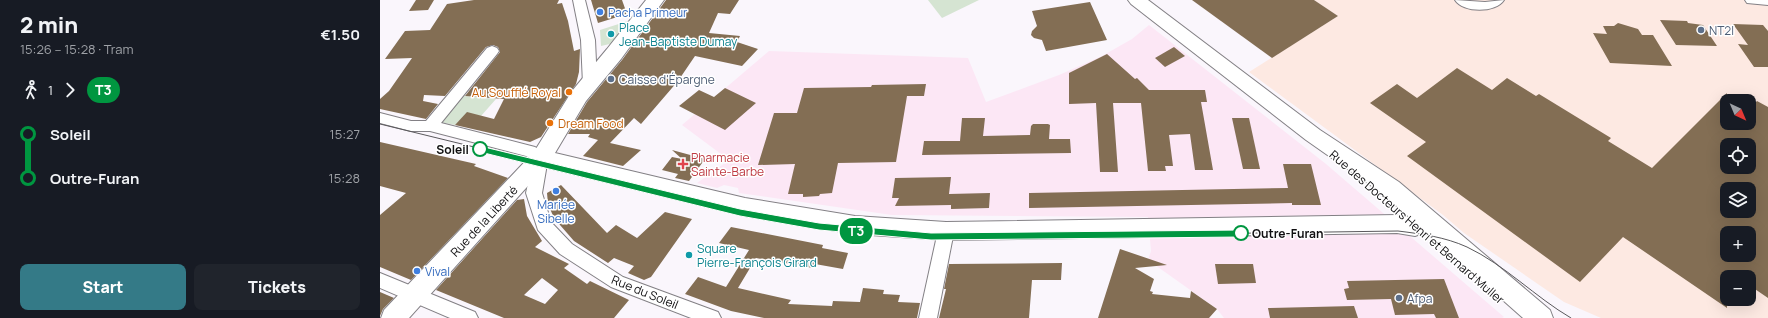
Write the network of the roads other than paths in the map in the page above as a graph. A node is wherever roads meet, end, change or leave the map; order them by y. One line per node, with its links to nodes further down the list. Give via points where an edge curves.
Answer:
1 (579, 0): 9 (street, via 588,40)
2 (655, 0): 9 (main road, Rue de la Liberté)
3 (1137, 0): 13 (main road, Rue des Docteurs Henri et Bernard Muller, via 1313,136 1348,171)
4 (1461, 0): 5 (street, via 1476,6 1492,5)
5 (1498, 0)
6 (1751, 0): 7 (street)
7 (1768, 0)
8 (492, 51): 11 (street)
9 (590, 84): 12 (main road, Rue de la Liberté, via 579,96)
10 (380, 118): 11 (street, via 411,126)
11 (430, 126): 12 (street, via 530,151)
12 (539, 167): 14 (main road, via 774,213 856,225); 16 (main road, Rue de la Liberté); 19 (street, Rue du Soleil, via 534,193 544,225 566,249 617,282)
13 (1421, 223): 14 (main road); 21 (main road, Rue des Docteurs Henri et Bernard Muller); 22 (main road, Rue des Docteurs Henri et Bernard Muller)
14 (946, 231): 20 (street)
15 (380, 280): 16 (street)
16 (415, 295): 17 (main road, Rue de la Liberté); 18 (street)
17 (394, 318)
18 (469, 318)
19 (712, 318)
20 (928, 318)
21 (1521, 318)
22 (1541, 318)

